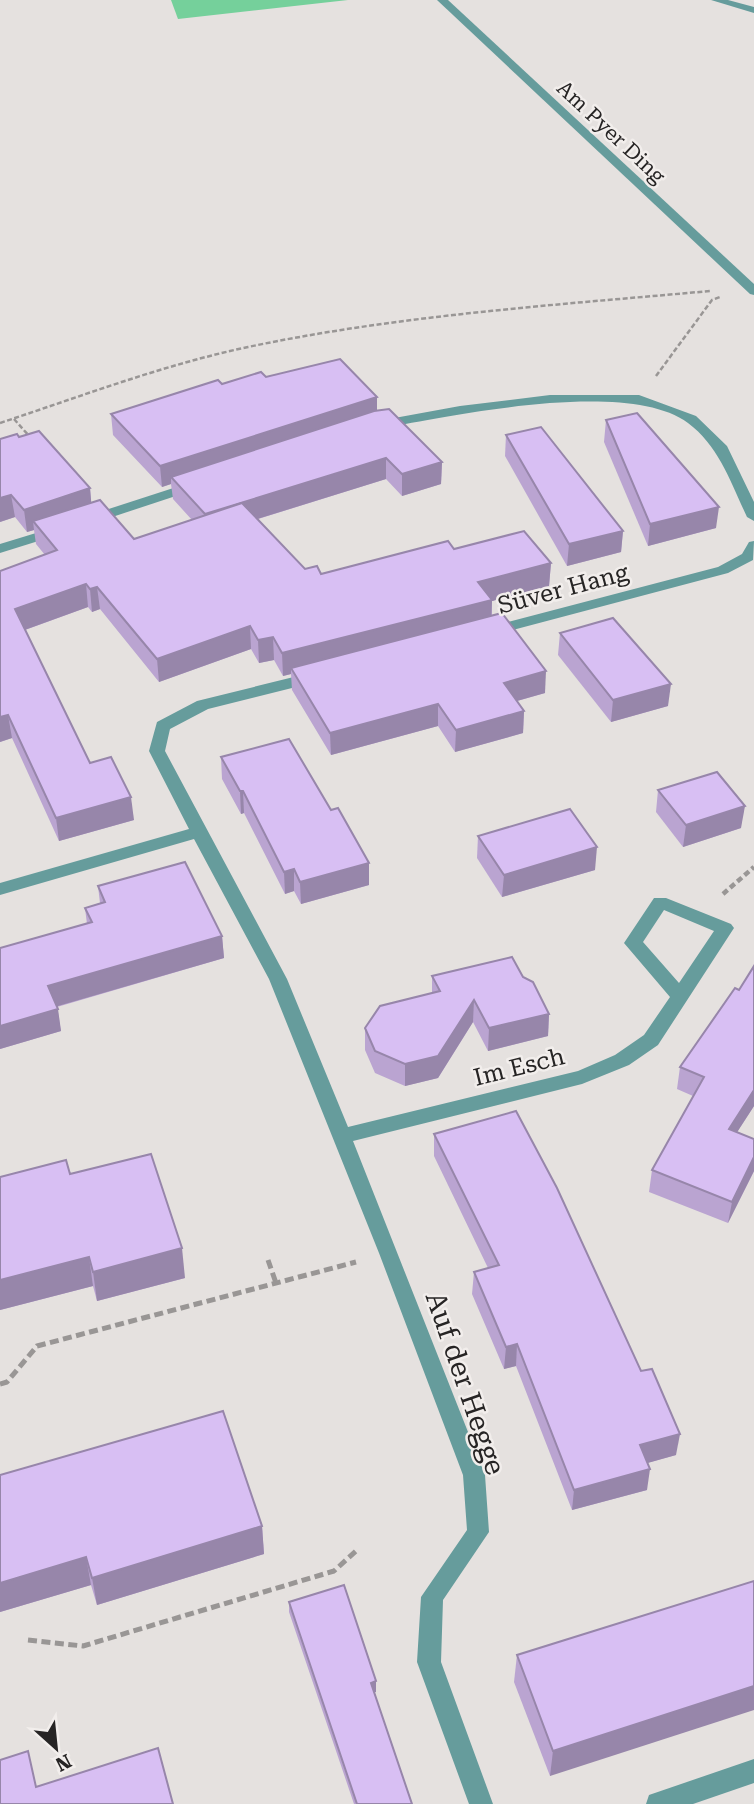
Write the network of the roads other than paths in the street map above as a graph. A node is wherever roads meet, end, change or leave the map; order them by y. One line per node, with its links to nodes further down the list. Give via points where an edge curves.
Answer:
1 (442, 0): 4 (street, Am Pyer Ding)
2 (716, 0): 3 (street)
3 (754, 10)
4 (751, 289)
5 (370, 426): 7 (street, via 550,399 639,399 691,419 720,446)
6 (203, 482): 9 (street)
7 (754, 517)
8 (754, 545): 10 (street, Süver Hang, via 748,558 723,570)
9 (0, 549)
10 (472, 636)
11 (324, 674): 12 (street, via 203,705 163,726 157,751)
12 (199, 832): 13 (street); 15 (street, Auf der Hegge, via 278,979)
13 (0, 889)
14 (680, 996): 14 (street, Im Esch, via 724,928 660,902 633,943); 15 (street, Im Esch, via 651,1040 622,1060 582,1077)
15 (341, 1136): 17 (street, Auf der Hegge, via 474,1475 478,1532 432,1597 429,1662)
16 (754, 1771): 18 (street)
17 (481, 1804)
18 (658, 1804)

